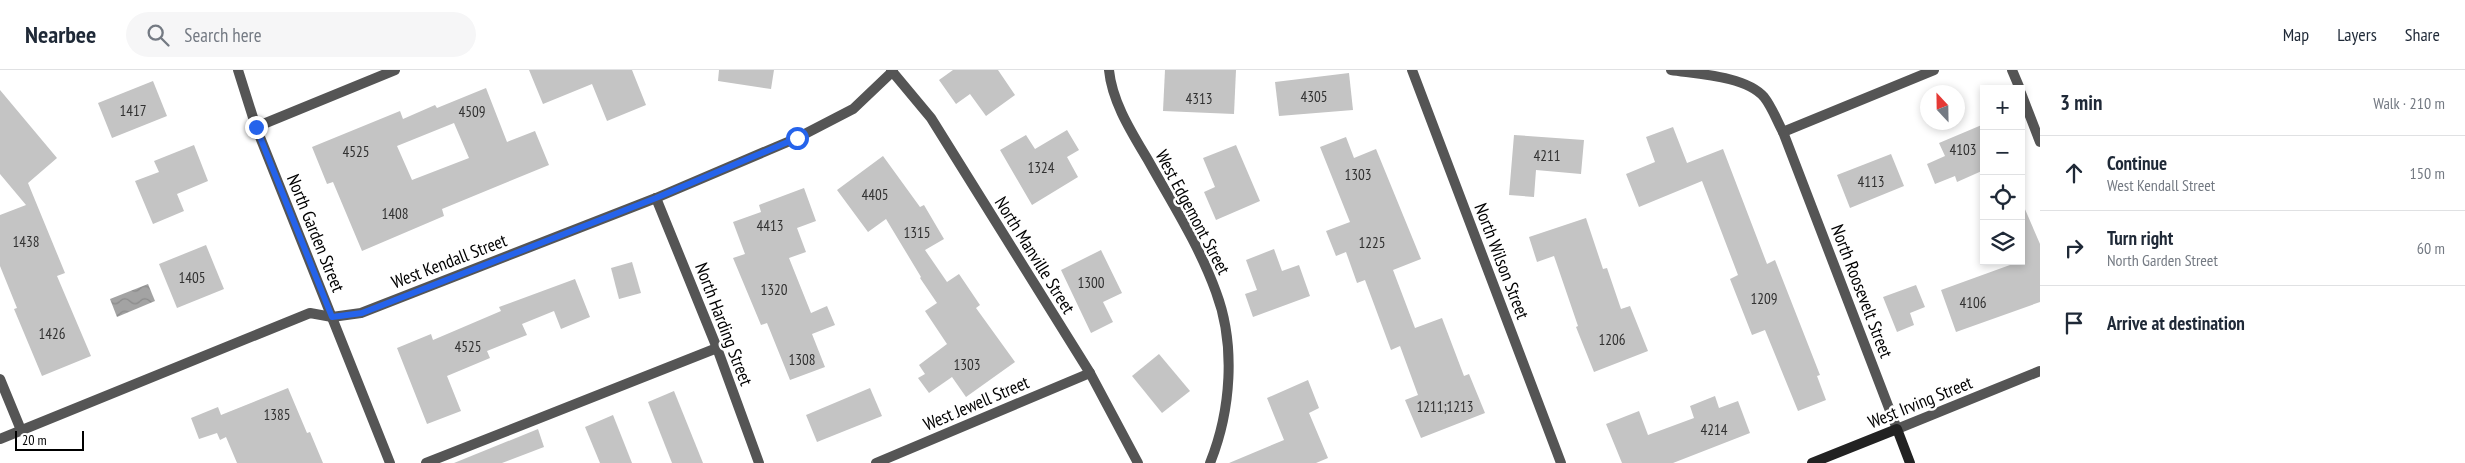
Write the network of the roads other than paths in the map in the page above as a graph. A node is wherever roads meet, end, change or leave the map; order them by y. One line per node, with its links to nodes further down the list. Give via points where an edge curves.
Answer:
1 (238, 70): 11 (street, North Garden Street)
2 (395, 70): 11 (street)
3 (1108, 70): 28 (street, West Edgemont Street, via 1126,121 1198,250 1217,293 1227,340 1228,384 1220,439)
4 (1412, 70): 29 (street, North Wilson Street)
5 (1671, 70): 12 (street, via 1725,78 1746,85 1763,96)
6 (1934, 70): 12 (street)
7 (2012, 70): 9 (street)
8 (892, 71): 14 (street, West Kendall Street, via 853,109 797,138); 18 (street, North Manville Street, via 931,118)
9 (2018, 85)
10 (2025, 103): 13 (street)
11 (256, 127): 15 (street, North Garden Street)
12 (1783, 132): 20 (street, North Roosevelt Street)
13 (2040, 142)
14 (656, 198): 15 (street, West Kendall Street, via 362,313); 16 (street, North Harding Street)
15 (332, 317): 21 (street, West Kendall Street, via 310,313); 23 (street, North Garden Street)
16 (717, 348): 24 (street); 25 (street, North Harding Street)
17 (2040, 371): 20 (street, West Irving Street)
18 (1090, 372): 26 (street, West Jewell Street); 27 (street, North Manville Street)
19 (0, 379): 21 (street)
20 (1897, 429): 30 (street, West Irving Street); 31 (street, North Roosevelt Street)
21 (21, 430): 22 (street, West Kendall Street)
22 (0, 439)
23 (390, 463)
24 (426, 463)
25 (759, 463)
26 (876, 463)
27 (1138, 463)
28 (1210, 463)
29 (1561, 463)
30 (1812, 463)
31 (1910, 463)

